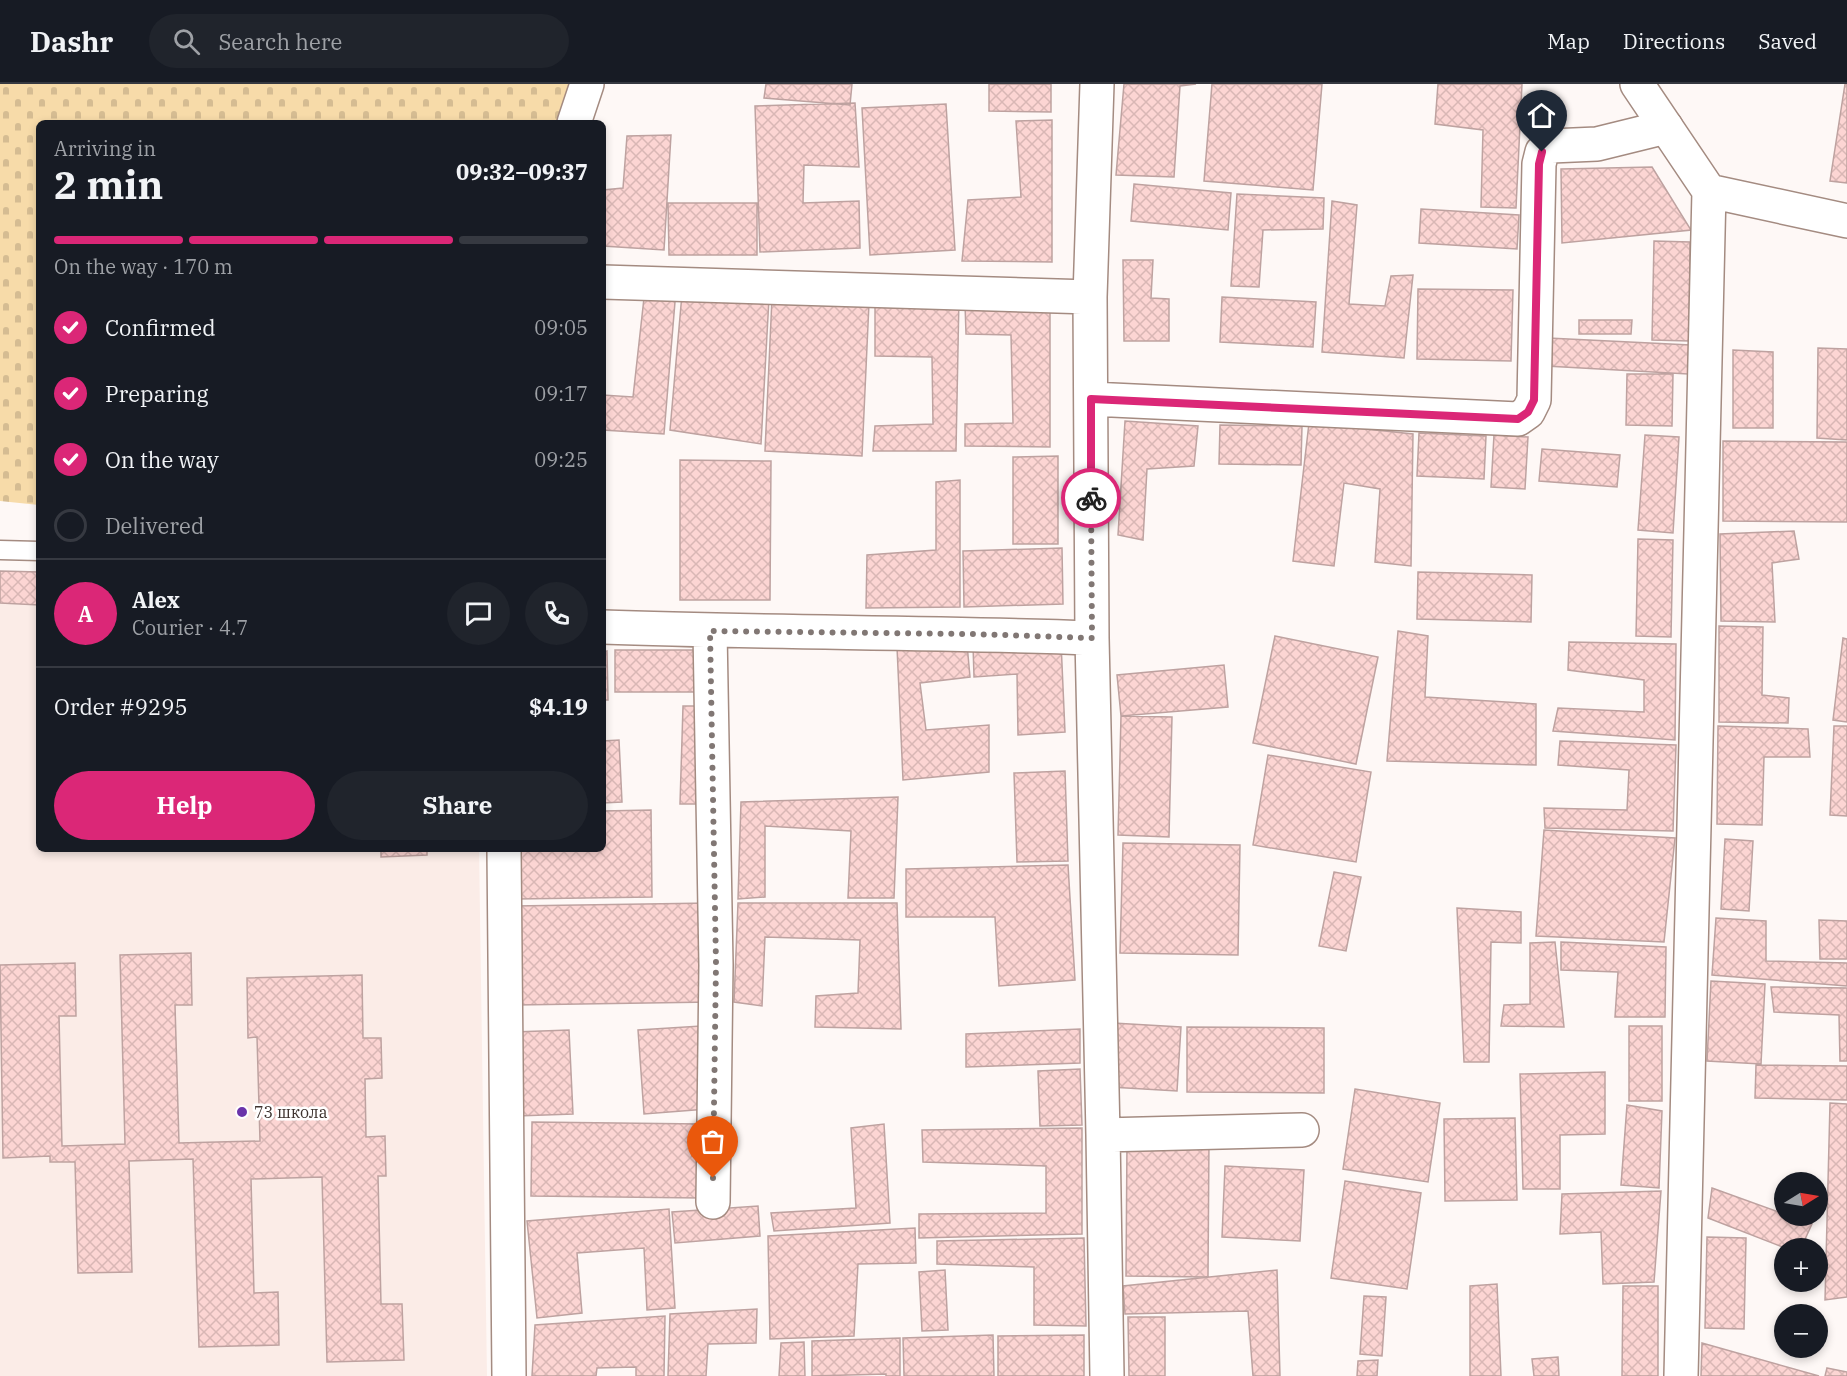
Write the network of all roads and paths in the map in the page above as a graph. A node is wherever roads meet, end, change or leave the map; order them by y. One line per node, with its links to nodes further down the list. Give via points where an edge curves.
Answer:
1 (587, 84): 4 (street)
2 (1097, 84): 9 (street)
3 (1637, 84): 5 (street)
4 (575, 120)
5 (1666, 127): 6 (street); 10 (street, via 1597,144 1551,146 1542,152 1534,400 1528,412 1518,419)
6 (1709, 191): 7 (street); 22 (street)
7 (1847, 221)
8 (606, 282): 9 (street)
9 (1090, 297): 10 (street)
10 (1091, 399): 15 (street)
11 (0, 550): 12 (lane)
12 (36, 551)
13 (606, 627): 14 (street)
14 (710, 631): 15 (street); 19 (street, via 716,964)
15 (1092, 638): 18 (street)
16 (504, 852): 20 (street)
17 (1302, 1130): 18 (street)
18 (1103, 1135): 21 (street)
19 (712, 1202)
20 (509, 1376)
21 (1107, 1376)
22 (1681, 1376)

